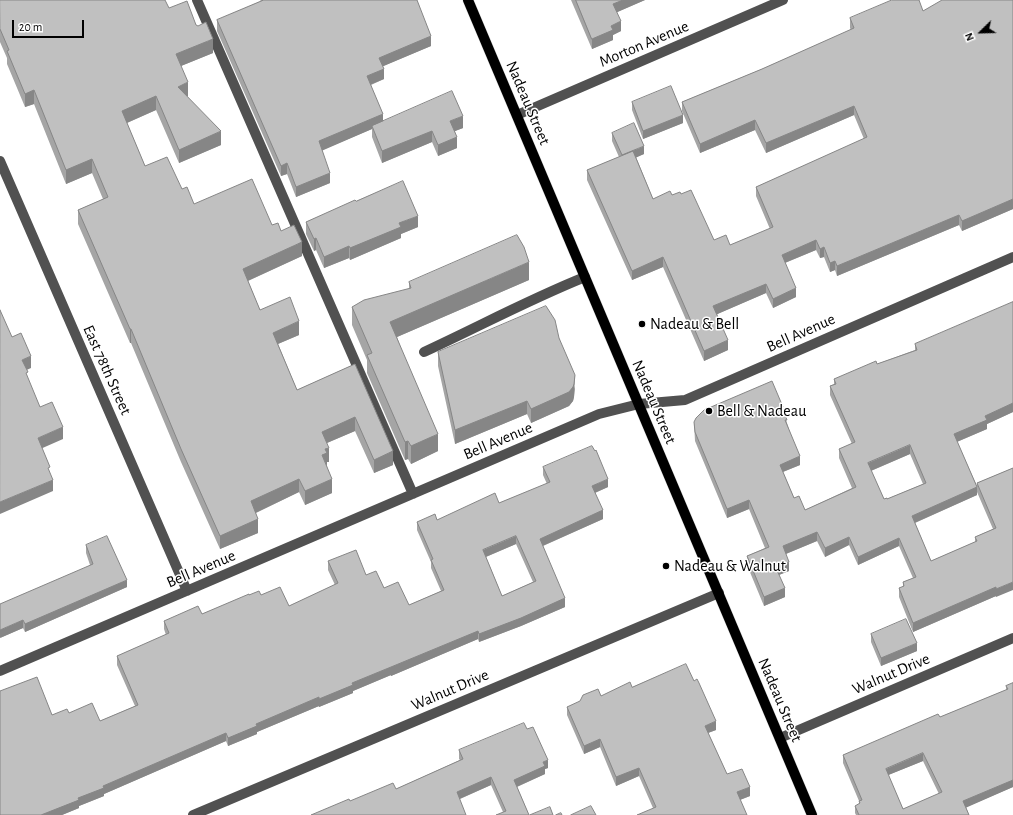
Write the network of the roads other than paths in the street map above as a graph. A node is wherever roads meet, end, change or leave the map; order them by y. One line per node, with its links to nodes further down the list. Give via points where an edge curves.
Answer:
1 (197, 0): 10 (street)
2 (468, 0): 4 (main road, Nadeau Street)
3 (784, 0): 4 (street, Morton Avenue)
4 (517, 115): 7 (main road, Nadeau Street)
5 (0, 161): 11 (street, East 78th Street)
6 (1013, 257): 9 (street, Bell Avenue, via 685,400)
7 (585, 277): 8 (street, via 544,293); 9 (main road, Nadeau Street)
8 (424, 352)
9 (639, 404): 10 (street, Bell Avenue, via 599,414); 12 (main road, Nadeau Street)
10 (413, 494): 11 (street, Bell Avenue)
11 (187, 591): 14 (street, Bell Avenue)
12 (719, 594): 15 (main road, Nadeau Street); 16 (street, Walnut Drive)
13 (1013, 638): 15 (street, Walnut Drive)
14 (0, 671)
15 (780, 738): 17 (main road, Nadeau Street)
16 (193, 815)
17 (812, 815)

